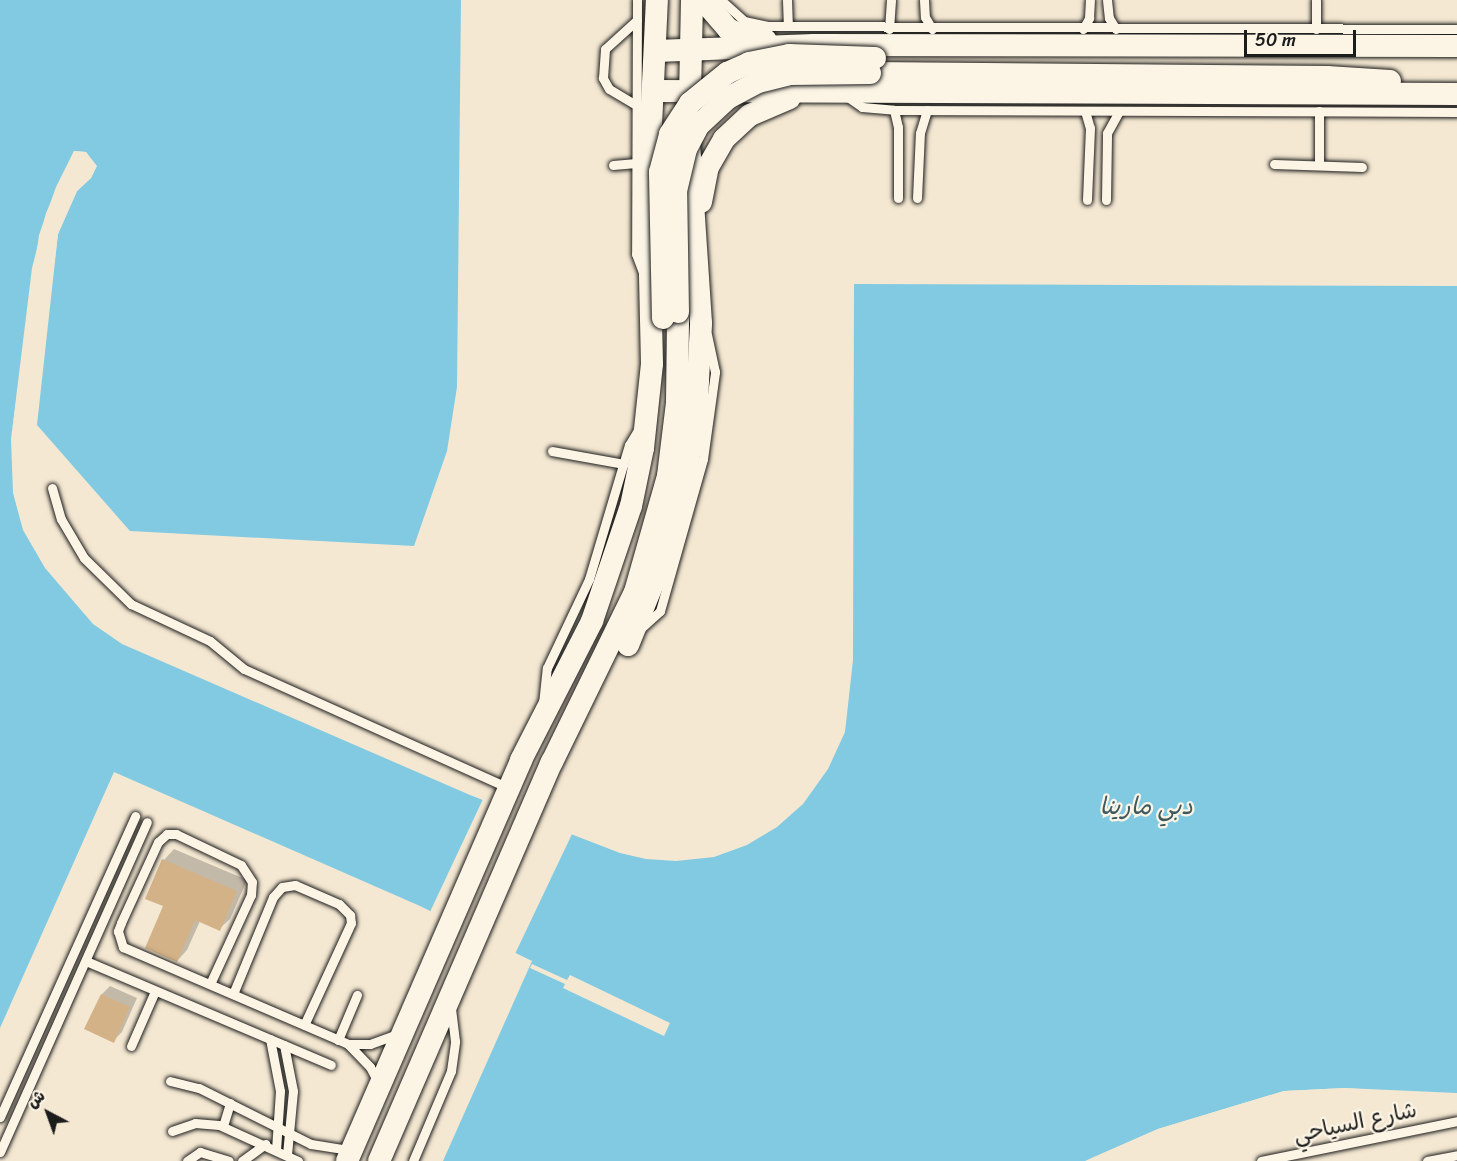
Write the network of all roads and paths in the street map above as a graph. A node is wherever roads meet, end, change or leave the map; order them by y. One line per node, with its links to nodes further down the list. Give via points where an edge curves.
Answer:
1 (637, 0): 12 (lane)
2 (657, 0): 25 (street)
3 (692, 0): 26 (street)
4 (703, 0): 22 (street, via 720,22 737,34 760,39 798,39)
5 (722, 0): 13 (lane, via 744,21)
6 (787, 0): 13 (lane)
7 (891, 0): 15 (lane)
8 (924, 0): 14 (lane, via 925,17)
9 (1090, 0): 17 (lane, via 1089,18)
10 (1107, 0): 18 (lane, via 1109,18)
11 (1316, 0): 19 (lane)
12 (637, 20): 33 (lane); 33 (lane, via 605,49 603,78 609,89)
13 (788, 27): 15 (lane)
14 (932, 28): 15 (lane); 16 (lane)
15 (889, 29)
16 (1043, 29): 17 (lane); 23 (street)
17 (1083, 29): 18 (lane)
18 (1116, 29): 19 (lane)
19 (1316, 29): 21 (lane)
20 (1457, 29): 21 (lane)
21 (1418, 40): 23 (street); 24 (street); 27 (street, via 1393,59 1323,63)
22 (814, 45): 23 (street); 26 (street)
23 (1019, 45)
24 (1457, 46)
25 (656, 51): 26 (street); 33 (street)
26 (691, 51): 28 (street)
27 (872, 65): 34 (street, via 1347,78 1436,84); 52 (street, bridge, via 774,77 742,88 699,125 686,148 676,191)
28 (690, 91): 29 (street); 33 (street); 50 (street)
29 (806, 93): 30 (street); 50 (street, via 767,106 724,140 708,167)
30 (843, 93): 31 (street); 35 (lane, via 858,106)
31 (1165, 94): 32 (street); 39 (street)
32 (1404, 95): 34 (street); 40 (street)
33 (645, 98): 41 (lane); 51 (street)
34 (1455, 100): 40 (lane)
35 (894, 110): 36 (lane); 46 (lane, via 898,127)
36 (927, 110): 37 (lane); 47 (lane, via 920,133)
37 (1085, 111): 39 (lane); 48 (lane, via 1090,128)
38 (1319, 111): 39 (lane); 40 (lane); 44 (lane)
39 (1128, 112): 49 (lane, via 1107,133)
40 (1422, 112)
41 (636, 163): 43 (lane); 51 (lane, via 637,261)
42 (1274, 164): 44 (lane)
43 (613, 165)
44 (1318, 165): 45 (lane)
45 (1362, 167)
46 (898, 198)
47 (917, 198)
48 (1087, 200)
49 (1106, 200)
50 (695, 226): 59 (street, via 701,323 699,393 673,534 634,632 546,797)
51 (651, 282): 53 (street, via 652,364)
52 (671, 319): 58 (street, via 648,497 630,559 591,653 522,784); 59 (street, via 674,437 648,554 619,629 552,762)
53 (647, 419): 55 (lane, via 632,437); 57 (street, via 638,478 615,563 592,621)
54 (552, 452): 55 (lane)
55 (624, 464): 57 (lane, via 599,552 547,668)
56 (52, 488): 58 (lane, via 61,519 84,558 131,604 210,641 244,669)
57 (544, 713): 58 (street)
58 (506, 797): 69 (street)
59 (531, 815): 67 (street)
60 (135, 816): 79 (lane)
61 (147, 822): 62 (lane)
62 (86, 962): 64 (lane); 87 (lane)
63 (210, 984): 63 (lane, via 251,895 252,882 241,865 176,834 167,834 158,842 121,923 119,940 130,952); 65 (lane)
64 (155, 991): 70 (lane); 74 (lane)
65 (233, 994): 68 (lane); 68 (lane, via 277,891 295,885 346,909 351,923)
66 (357, 995): 71 (lane)
67 (450, 1002): 95 (street); 96 (lane, via 455,1041 451,1071)
68 (304, 1025): 71 (lane)
69 (401, 1032): 72 (lane, via 370,1044); 77 (street)
70 (270, 1039): 73 (lane); 82 (lane, via 278,1073)
71 (338, 1040): 72 (lane)
72 (348, 1044): 77 (lane, via 370,1067)
73 (284, 1045): 75 (lane); 84 (lane, via 292,1074)
74 (131, 1046)
75 (330, 1065)
76 (170, 1080): 78 (lane)
77 (379, 1086): 89 (street)
78 (230, 1103): 81 (lane); 82 (lane)
79 (0, 1117)
80 (1457, 1121): 97 (lane, شارع السياحي)
81 (223, 1126): 83 (lane, via 195,1123); 85 (lane)
82 (279, 1128): 84 (lane); 86 (lane)
83 (172, 1131)
84 (290, 1133): 88 (lane); 89 (lane)
85 (265, 1144): 86 (lane); 93 (lane)
86 (276, 1149): 88 (lane)
87 (0, 1152)
88 (287, 1155): 94 (lane)
89 (349, 1155)
90 (1457, 1155): 98 (lane)
91 (187, 1161): 92 (lane, via 200,1152)
92 (229, 1161)
93 (242, 1161)
94 (298, 1161)
95 (379, 1161)
96 (412, 1161)
97 (1261, 1161)
98 (1427, 1161)

